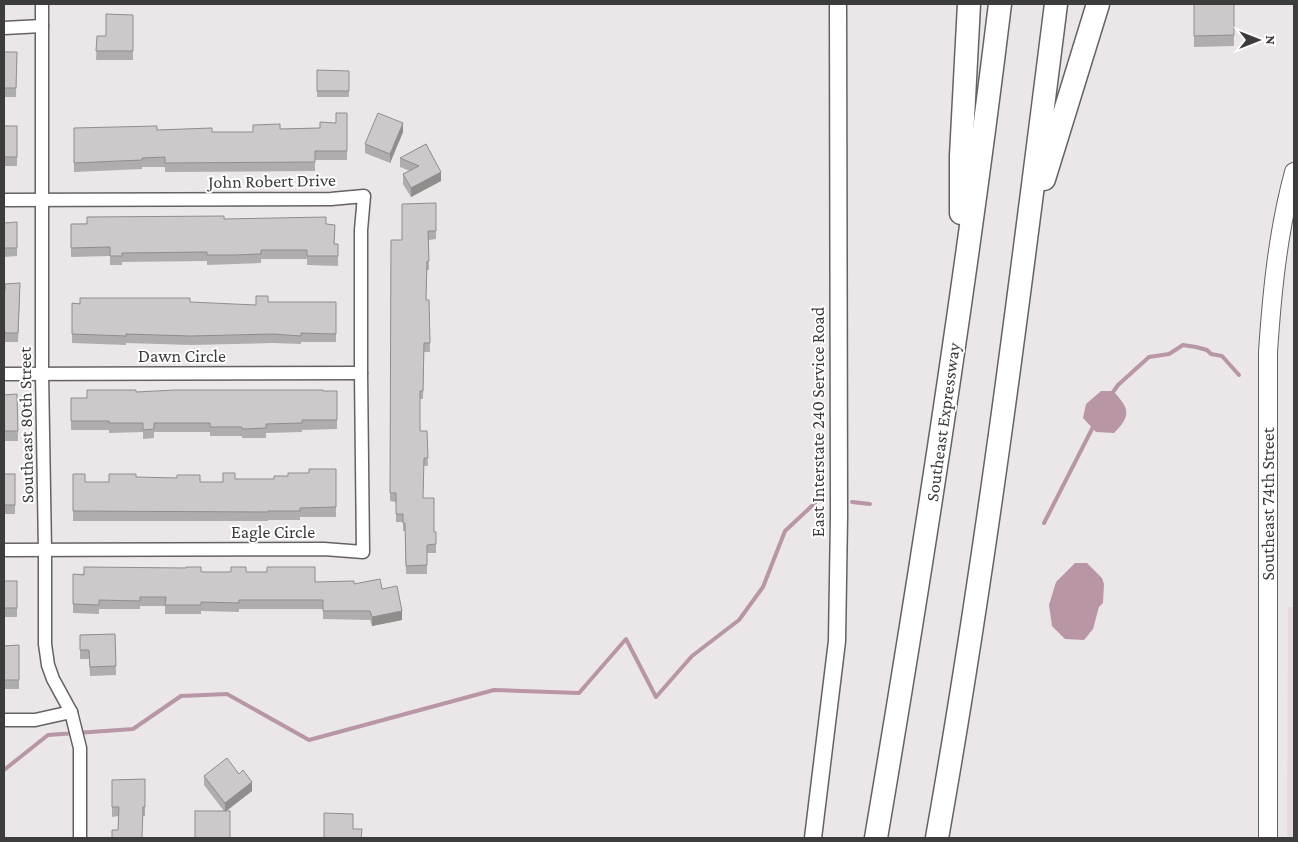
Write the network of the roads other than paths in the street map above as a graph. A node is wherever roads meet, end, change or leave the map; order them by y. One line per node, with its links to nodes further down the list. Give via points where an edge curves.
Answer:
1 (42, 4): 7 (street, Southeast 80th Street)
2 (838, 4): 22 (street, East Interstate 240 Service Road, via 837,641)
3 (969, 4): 13 (highway, via 961,156)
4 (1000, 4): 13 (highway, Southeast Expressway)
5 (1056, 4): 12 (highway)
6 (1098, 4): 12 (highway)
7 (42, 26): 8 (street); 11 (street, Southeast 80th Street)
8 (4, 28)
9 (1294, 172): 25 (main road, Southeast 74th Street, via 1276,264 1268,352)
10 (4, 200): 11 (street, John Robert Drive)
11 (42, 200): 14 (street, Southeast 80th Street); 15 (street, John Robert Drive, via 332,199 364,196)
12 (1027, 232): 24 (highway, via 974,609)
13 (961, 297): 23 (highway, Southeast Expressway, via 934,486)
14 (42, 373): 15 (street, Dawn Circle); 16 (street, Dawn Circle); 18 (street, Southeast 80th Street)
15 (361, 373): 18 (street, Eagle Circle, via 363,552 324,549)
16 (4, 374)
17 (4, 550): 18 (street, Eagle Circle)
18 (45, 551): 19 (street, Southeast 80th Street, via 48,665)
19 (73, 718): 20 (street); 21 (street, Southeast 80th Street, via 80,748)
20 (4, 720)
21 (80, 838)
22 (813, 838)
23 (876, 838)
24 (937, 838)
25 (1268, 838)

